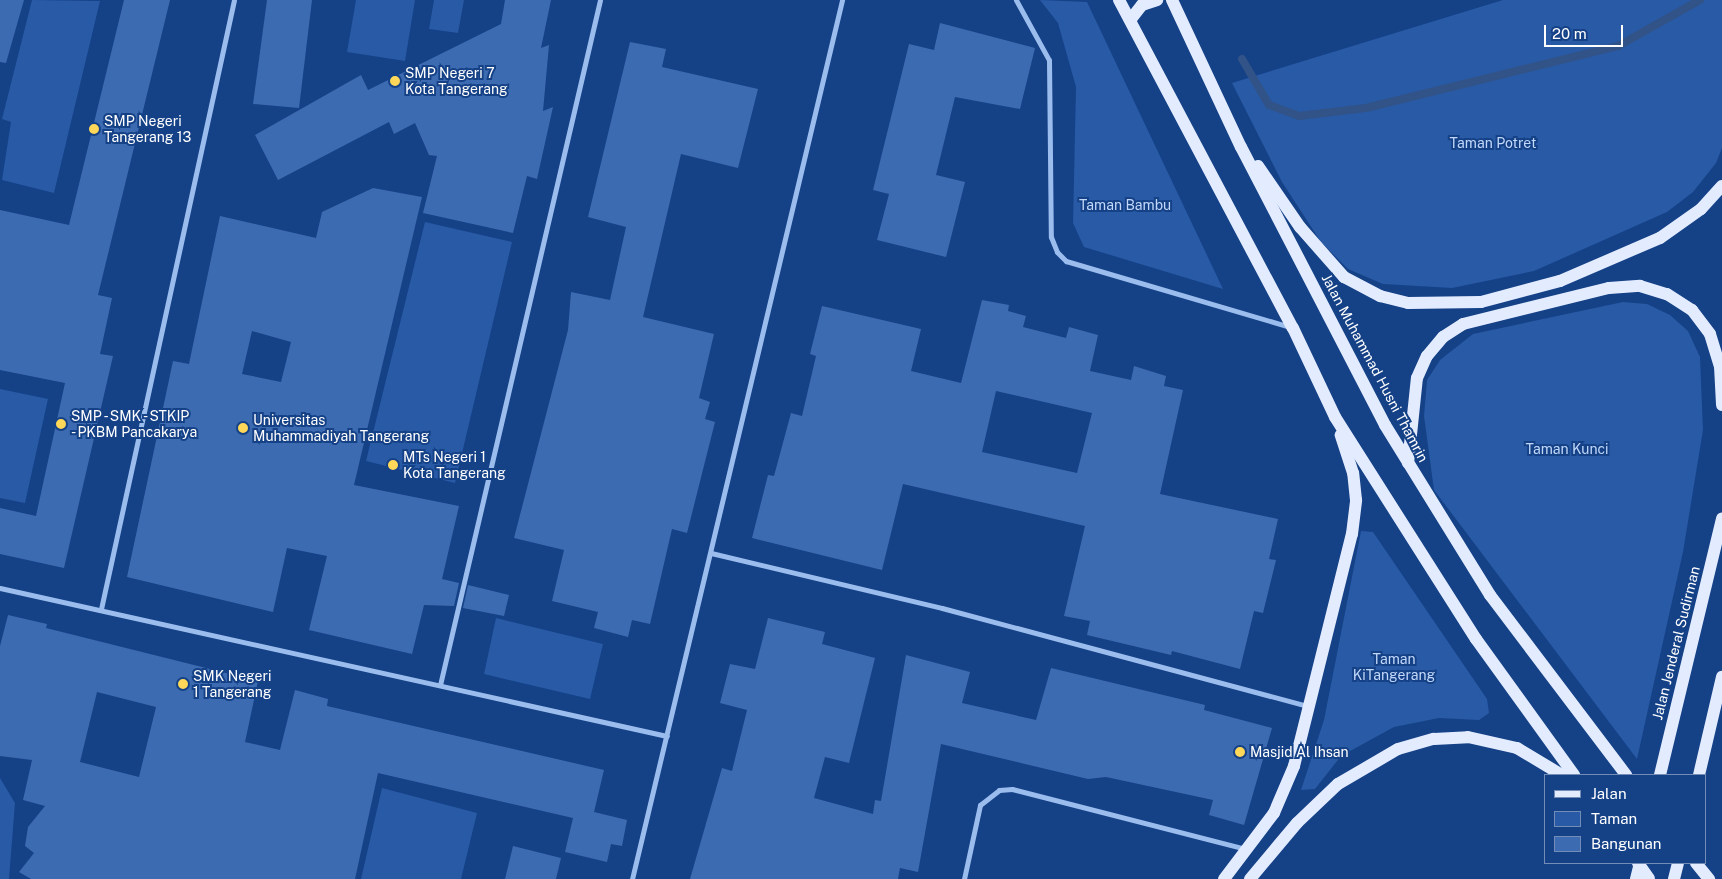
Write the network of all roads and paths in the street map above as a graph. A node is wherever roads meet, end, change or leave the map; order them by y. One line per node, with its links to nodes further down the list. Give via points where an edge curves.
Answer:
1 (234, 0): 20 (street)
2 (600, 0): 22 (street)
3 (842, 0): 18 (street)
4 (1016, 0): 13 (street, via 1049,60 1051,237 1057,252 1066,261)
5 (1119, 0): 10 (main road)
6 (1130, 0): 7 (main road)
7 (1135, 0)
8 (1158, 0): 10 (main road, via 1142,5)
9 (1172, 0): 11 (main road, Jalan Muhammad Husni Thamrin)
10 (1131, 19): 13 (main road)
11 (1242, 147): 12 (main road, via 1300,228 1344,277 1359,288 1408,303 1481,302 1560,281 1660,238 1701,209); 16 (main road, Jalan Muhammad Husni Thamrin)
12 (1722, 186)
13 (1293, 328): 15 (main road)
14 (1722, 404): 16 (main road, via 1720,366 1710,334 1692,310 1667,294 1640,286 1609,288 1463,324 1443,337 1417,378)
15 (1335, 417): 23 (main road, via 1354,473 1356,500 1334,610); 26 (main road, via 1476,639)
16 (1408, 463): 27 (main road, Jalan Muhammad Husni Thamrin, via 1490,595)
17 (1722, 518): 28 (main road, Jalan Jenderal Sudirman)
18 (711, 553): 23 (street, via 942,608); 24 (street)
19 (0, 588): 20 (street)
20 (100, 609): 22 (street)
21 (1722, 677): 29 (main road)
22 (440, 685): 24 (street)
23 (1308, 706): 30 (main road, via 1294,766 1281,797)
24 (667, 736): 35 (street)
25 (1560, 774): 38 (main road, via 1516,748 1468,737 1434,739 1398,750 1338,784 1297,822)
26 (1573, 774)
27 (1625, 774)
28 (1660, 774)
29 (1699, 774)
30 (1248, 849): 36 (street, via 1012,789 999,790 980,805); 37 (main road)
31 (1639, 864): 39 (main road, bridge)
32 (1640, 864): 40 (main road)
33 (1678, 864): 41 (main road)
34 (1697, 864): 42 (main road)
35 (632, 879)
36 (964, 879)
37 (1224, 879)
38 (1250, 879)
39 (1636, 879)
40 (1649, 879)
41 (1674, 879)
42 (1709, 879)

